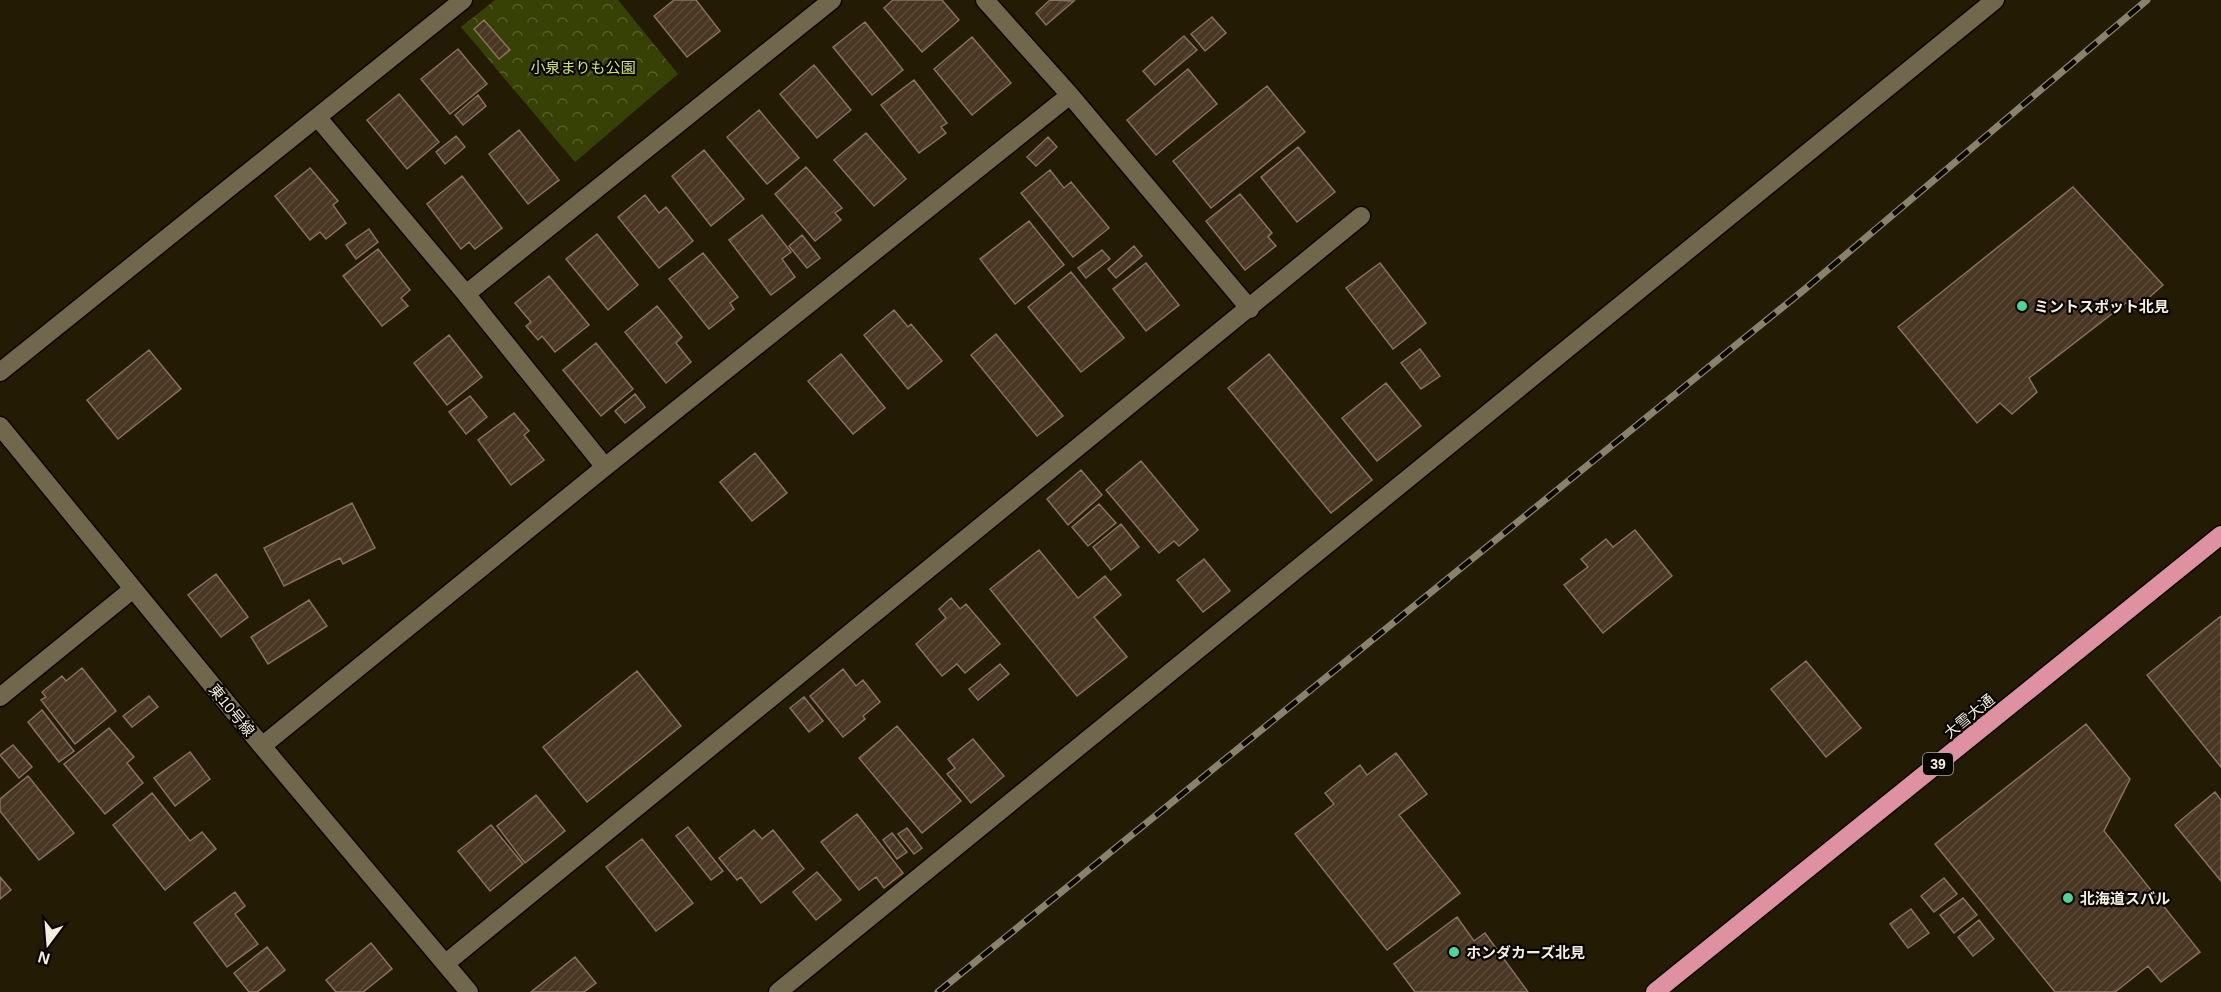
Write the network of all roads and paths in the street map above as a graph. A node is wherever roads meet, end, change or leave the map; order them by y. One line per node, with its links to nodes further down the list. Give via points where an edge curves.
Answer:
1 (463, 0): 6 (street)
2 (832, 0): 8 (street)
3 (985, 0): 5 (street)
4 (1985, 3): 19 (street)
5 (1070, 95): 9 (street); 12 (street)
6 (318, 118): 8 (street); 10 (street)
7 (1361, 216): 9 (street)
8 (466, 294): 12 (street)
9 (1250, 309): 17 (street)
10 (0, 372)
11 (0, 426): 14 (street, 東10号線)
12 (605, 467): 16 (street)
13 (2221, 536): 20 (highway, 大雪大通 / 39)
14 (134, 589): 15 (street); 16 (street, 東10号線)
15 (0, 697)
16 (262, 746): 17 (street, 東10号線)
17 (446, 963): 18 (street, 東10号線)
18 (469, 992)
19 (778, 992)
20 (1655, 992)

